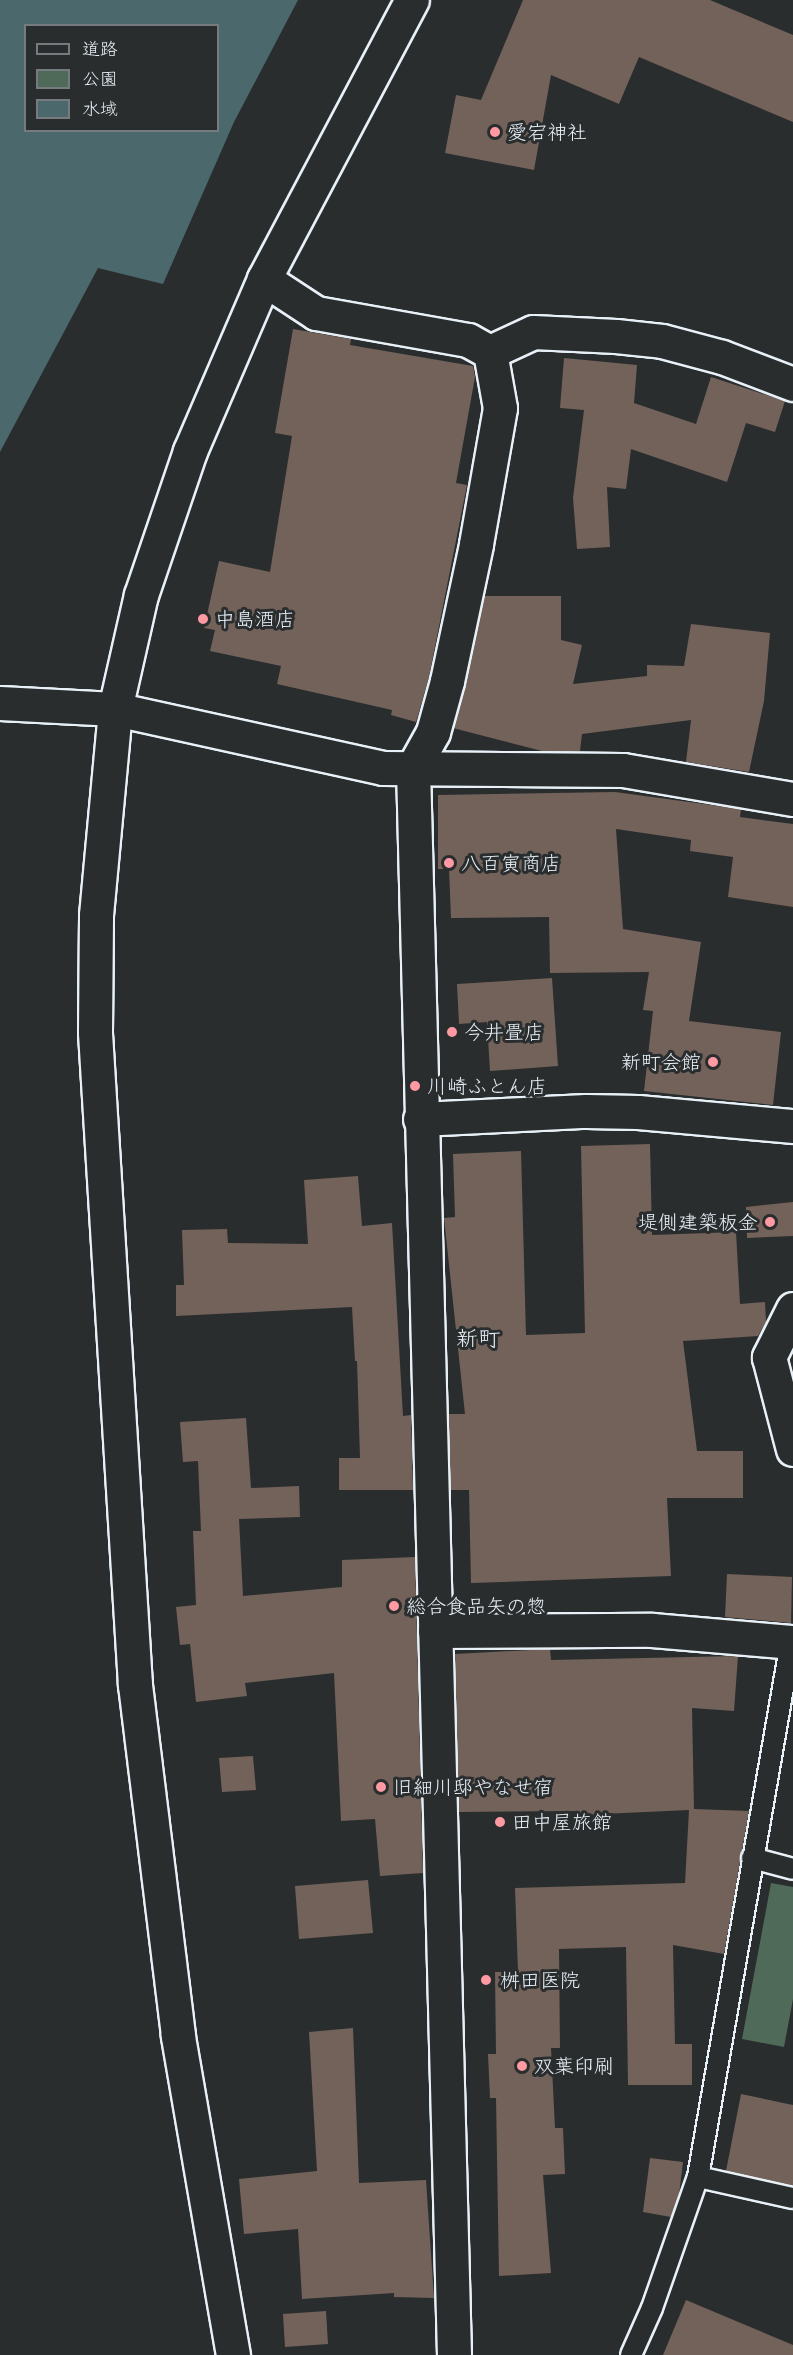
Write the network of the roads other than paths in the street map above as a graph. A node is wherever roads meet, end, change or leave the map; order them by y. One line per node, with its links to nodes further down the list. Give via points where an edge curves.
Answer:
1 (412, 0): 2 (street)
2 (264, 279): 3 (street, via 316,313 468,340); 6 (street, via 190,451 141,594)
3 (490, 352): 4 (street, via 533,332 628,337 662,341 722,357); 7 (street, via 500,408 476,544 433,732)
4 (793, 384)
5 (0, 704): 6 (street)
6 (116, 709): 7 (street, via 383,768); 19 (street, via 96,915 95,1032 135,1685 178,2035)
7 (413, 768): 8 (street, via 623,770); 9 (street)
8 (793, 799)
9 (420, 1119): 10 (street, via 586,1111); 13 (street)
10 (793, 1126)
11 (793, 1309): 12 (street, via 769,1357)
12 (793, 1449)
13 (435, 1631): 14 (street, via 652,1630); 20 (street)
14 (792, 1642): 15 (lane)
15 (752, 1858): 16 (lane); 17 (lane)
16 (793, 1869)
17 (698, 2177): 18 (lane); 21 (lane, via 652,2308)
18 (793, 2198)
19 (233, 2355)
20 (454, 2355)
21 (631, 2355)

